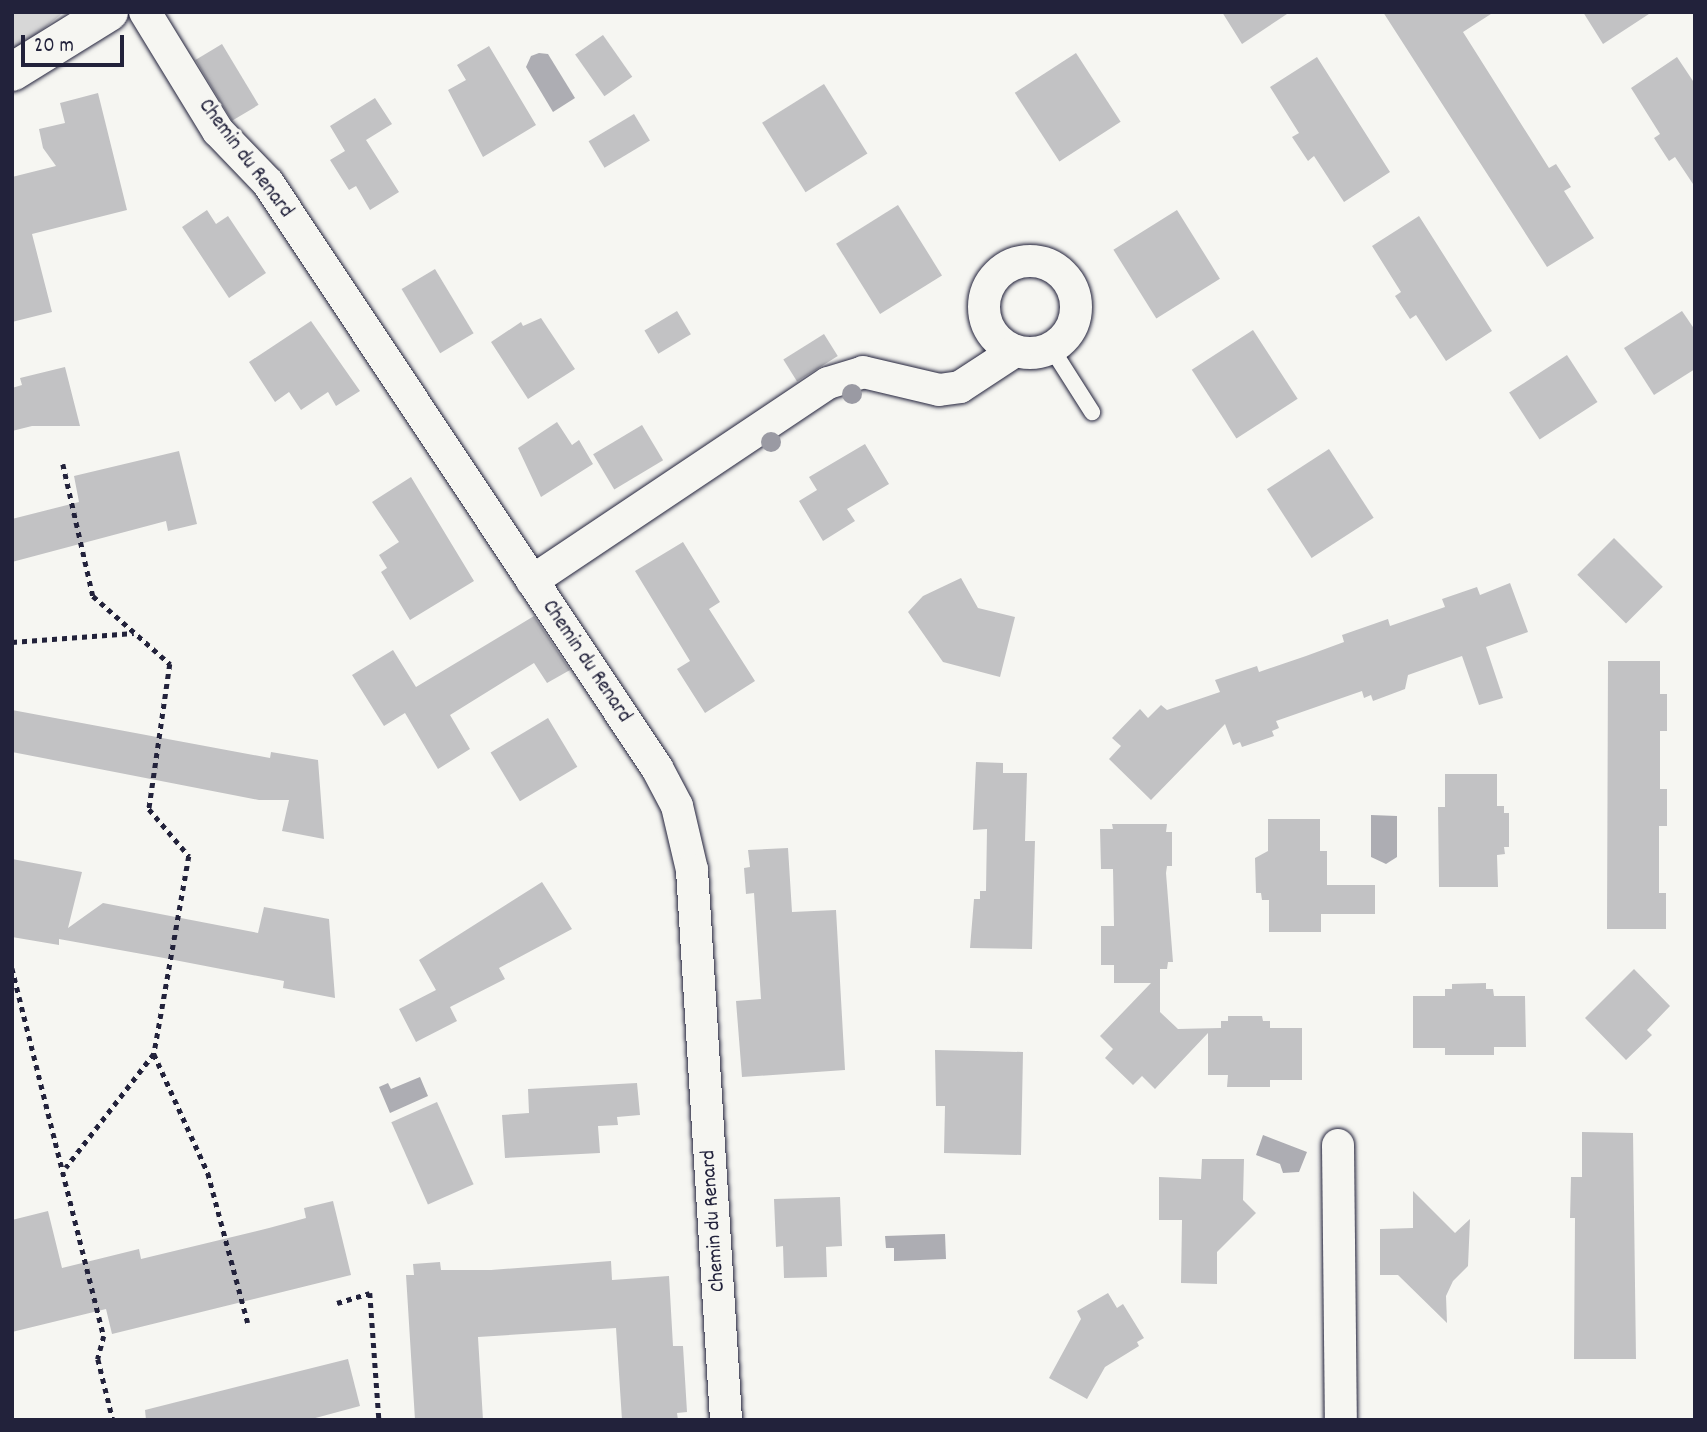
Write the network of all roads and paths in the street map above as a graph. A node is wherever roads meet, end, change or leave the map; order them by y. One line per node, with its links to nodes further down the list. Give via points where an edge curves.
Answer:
1 (109, 12): 3 (street)
2 (145, 12): 8 (street, Chemin du Renard, via 218,131 268,183)
3 (12, 72)
4 (1052, 349): 5 (street); 5 (street, via 1073,326 1076,295 1058,269 1027,260 999,272 984,300 991,331); 6 (lane)
5 (1015, 351): 8 (street, via 960,387 939,390 863,372 828,383)
6 (1092, 412)
7 (63, 464): 9 (path, via 93,596)
8 (532, 581): 19 (street, Chemin du Renard, via 657,768 687,838)
9 (135, 633): 10 (path); 12 (path, via 170,664 149,809 189,856)
10 (12, 642)
11 (12, 968): 14 (path)
12 (154, 1054): 14 (path); 16 (path, via 208,1173)
13 (1338, 1145): 20 (street)
14 (65, 1168): 17 (path, via 104,1336 99,1359)
15 (337, 1303): 18 (path, via 370,1293)
16 (248, 1323)
17 (113, 1420)
18 (379, 1420)
19 (726, 1420)
20 (1342, 1420)

